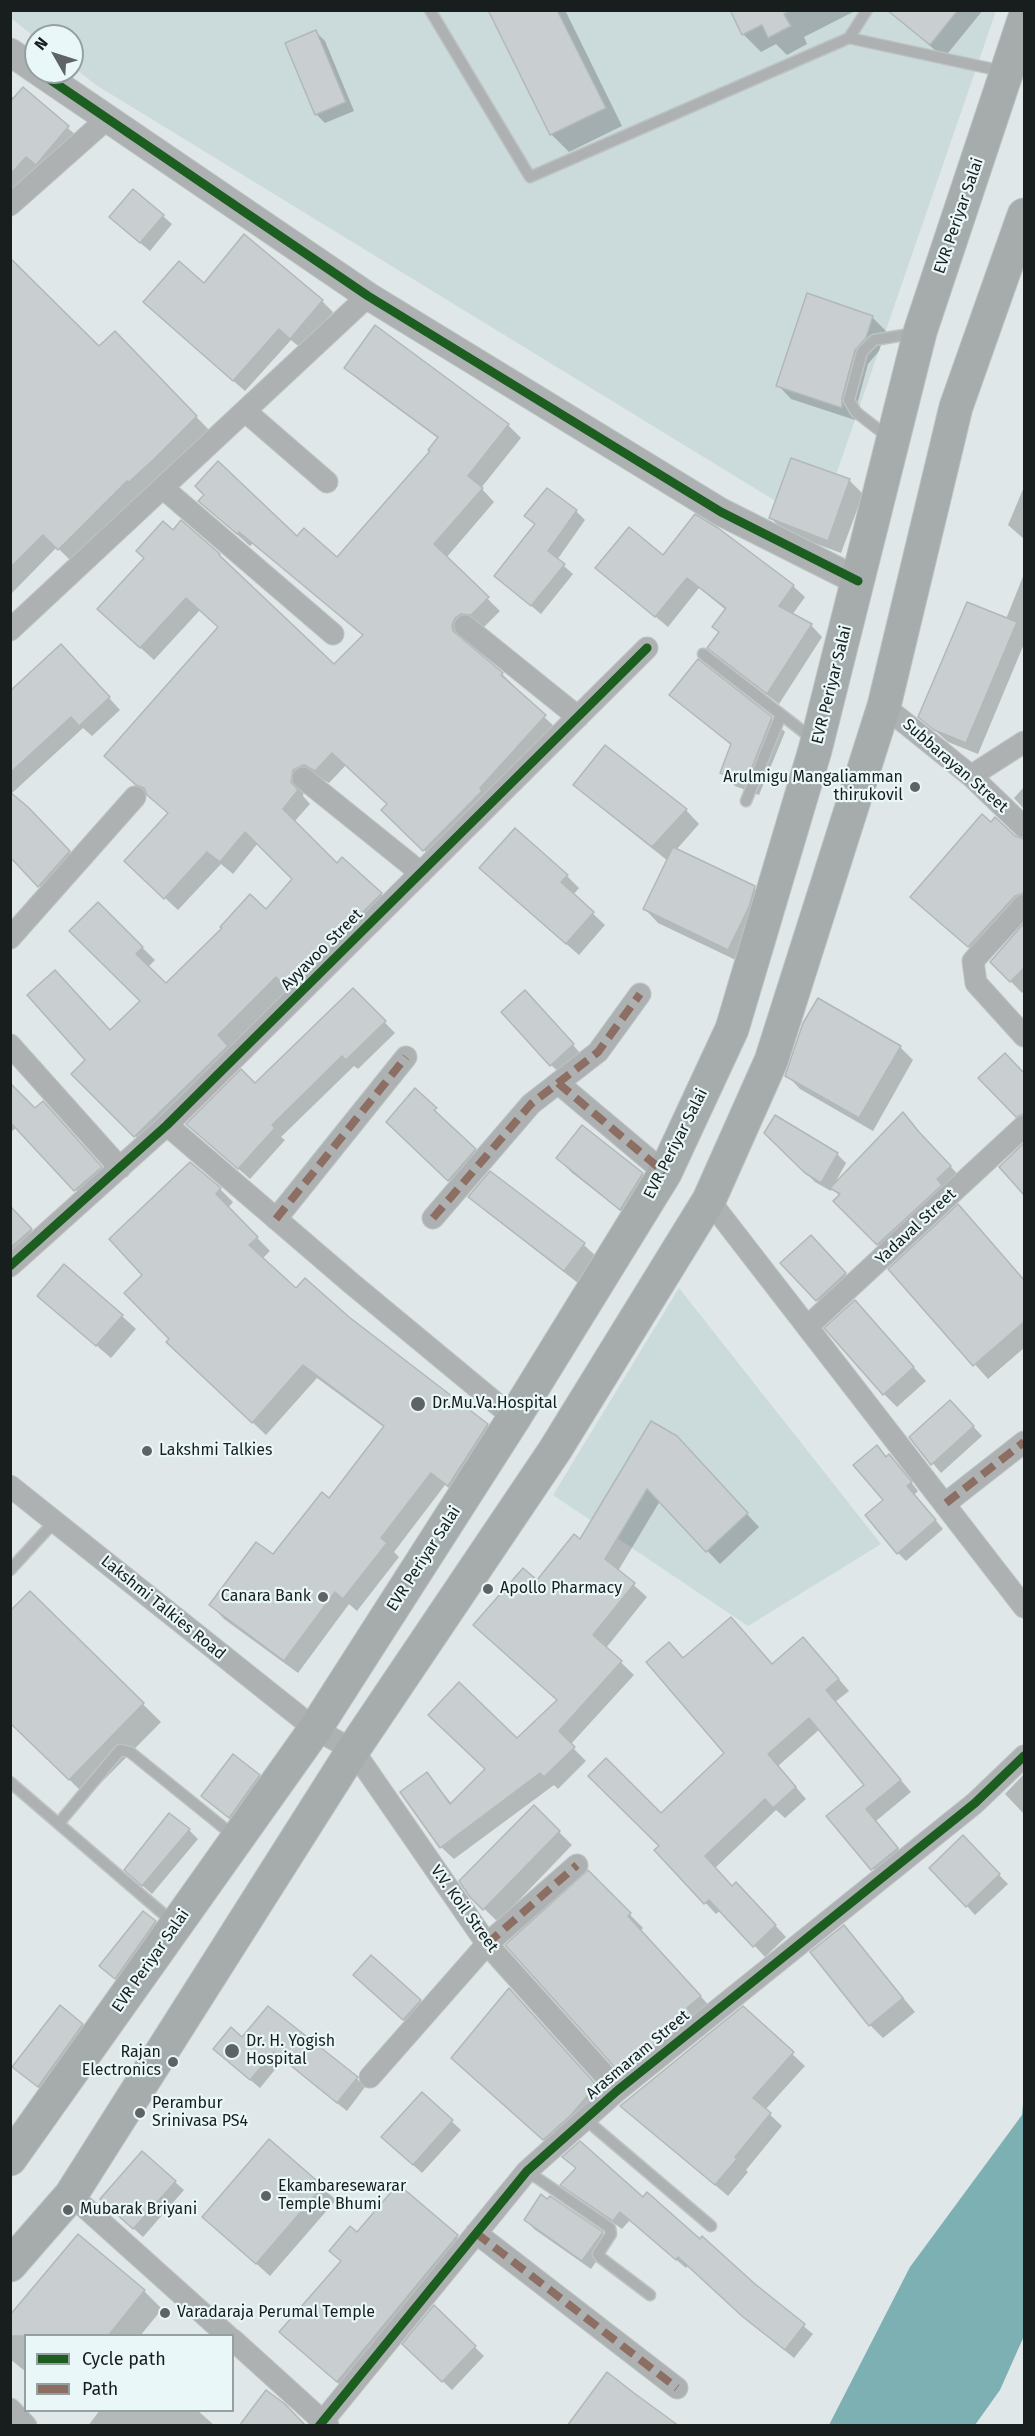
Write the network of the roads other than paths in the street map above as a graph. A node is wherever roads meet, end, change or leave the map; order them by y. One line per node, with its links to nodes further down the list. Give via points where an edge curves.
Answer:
1 (430, 10): 4 (lane, via 530,177)
2 (867, 10): 4 (lane)
3 (1024, 20): 7 (main road, EVR Periyar Salai)
4 (849, 38): 7 (lane)
5 (10, 52): 6 (street)
6 (24, 62)
7 (1008, 72): 13 (main road, EVR Periyar Salai)
8 (57, 84): 9 (street)
9 (107, 119): 10 (street); 12 (street)
10 (10, 205)
11 (1024, 215): 24 (main road, via 956,407)
12 (368, 297): 14 (street); 18 (street, via 721,512)
13 (920, 332): 15 (main road, EVR Periyar Salai); 15 (lane, via 874,340 862,352 849,400 856,412)
14 (245, 411): 16 (street); 17 (street)
15 (893, 441): 18 (main road, EVR Periyar Salai)
16 (327, 482)
17 (163, 488): 20 (street); 21 (street)
18 (858, 581): 27 (main road, EVR Periyar Salai)
19 (465, 626): 26 (street)
20 (10, 630)
21 (333, 634)
22 (647, 648): 26 (street, Ayyavoo Street)
23 (703, 654): 25 (lane)
24 (884, 706): 29 (street, Subbarayan Street); 46 (main road, via 771,1061)
25 (781, 715): 27 (lane); 32 (lane)
26 (578, 717): 34 (street, Ayyavoo Street)
27 (817, 742): 45 (main road, EVR Periyar Salai, via 732,1029)
28 (1024, 742): 29 (street)
29 (971, 776): 33 (street, Subbarayan Street)
30 (303, 778): 34 (street)
31 (135, 797): 36 (street)
32 (746, 801)
33 (1024, 827)
34 (422, 873): 42 (street, Ayyavoo Street)
35 (1024, 905): 38 (street, via 973,961 976,983)
36 (10, 938)
37 (640, 994): 41 (street, via 598,1052)
38 (1024, 1036)
39 (10, 1045): 44 (street)
40 (406, 1057): 48 (street)
41 (558, 1083): 45 (street); 47 (street, via 531,1104)
42 (167, 1125): 44 (street, Ayyavoo Street); 48 (street)
43 (1024, 1126): 50 (street, Yadaval Street)
44 (120, 1168): 49 (street, Ayyavoo Street)
45 (665, 1173): 51 (main road, EVR Periyar Salai)
46 (709, 1200): 50 (street); 59 (main road, via 555,1450)
47 (433, 1218)
48 (276, 1219): 51 (street)
49 (10, 1266)
50 (807, 1327): 54 (street)
51 (514, 1418): 58 (main road, EVR Periyar Salai)
52 (1024, 1442): 54 (street)
53 (10, 1485): 55 (street, Lakshmi Talkies Road)
54 (946, 1503): 57 (street)
55 (55, 1521): 56 (lane); 58 (street, Lakshmi Talkies Road)
56 (10, 1570)
57 (1024, 1607)
58 (315, 1730): 59 (street, V.V. Koil Street); 63 (main road, EVR Periyar Salai)
59 (353, 1750): 66 (street, V.V. Koil Street); 72 (main road)
60 (1024, 1756): 68 (street, Arasmaram Street, via 975,1803)
61 (10, 1782): 62 (lane)
62 (58, 1823): 63 (lane, via 120,1750 130,1752); 65 (lane)
63 (238, 1839): 65 (main road, EVR Periyar Salai)
64 (577, 1865): 66 (street)
65 (177, 1925): 70 (main road, EVR Periyar Salai)
66 (486, 1944): 67 (street); 68 (street, V.V. Koil Street)
67 (370, 2077)
68 (618, 2090): 69 (street, Arasmaram Street)
69 (585, 2119): 71 (street, Arasmaram Street); 73 (lane)
70 (10, 2159)
71 (527, 2171): 74 (street, Arasmaram Street); 76 (lane, via 610,2228 611,2234 598,2254)
72 (71, 2195): 75 (main road); 77 (street)
73 (711, 2226)
74 (476, 2233): 79 (street); 81 (street, Arasmaram Street)
75 (10, 2265)
76 (650, 2295)
77 (226, 2334)
78 (234, 2341): 81 (street)
79 (677, 2388)
80 (10, 2409): 82 (street)
81 (323, 2424)
82 (26, 2426)

